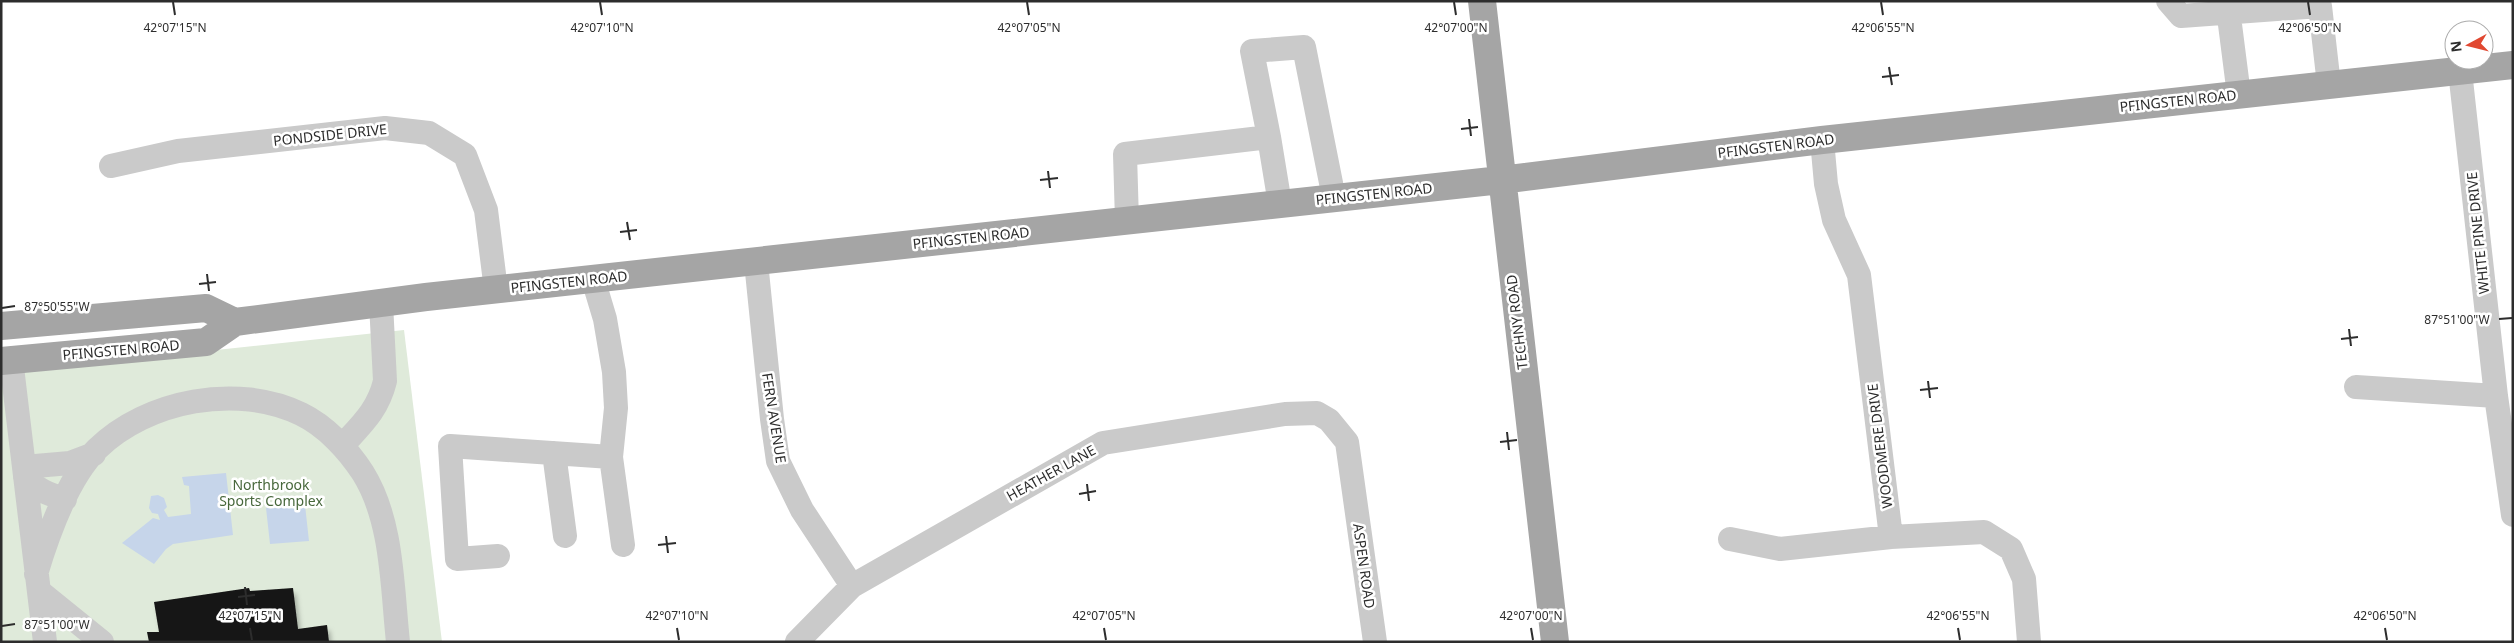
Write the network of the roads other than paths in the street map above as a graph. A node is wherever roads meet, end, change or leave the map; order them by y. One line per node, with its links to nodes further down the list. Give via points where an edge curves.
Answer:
1 (1482, 1): 12 (main road, TECHNY ROAD)
2 (2168, 1): 4 (street, via 2181,16)
3 (2320, 4): 4 (street); 7 (street)
4 (2228, 7): 8 (street)
5 (2513, 65): 6 (main road, PFINGSTEN ROAD)
6 (2460, 71): 7 (main road, PFINGSTEN ROAD); 24 (street, WHITE PINE DRIVE)
7 (2329, 85): 8 (main road, PFINGSTEN ROAD)
8 (2239, 95): 10 (main road, PFINGSTEN ROAD)
9 (1269, 138): 13 (street, via 1252,51 1304,47); 14 (street); 15 (street, via 1125,154)
10 (1822, 140): 12 (main road, PFINGSTEN ROAD); 34 (street, WOODMERE DRIVE, via 1826,184 1834,220 1859,275)
11 (111, 166): 18 (street, PONDSIDE DRIVE, via 178,150 385,128 429,133 465,155 486,210)
12 (1501, 180): 13 (main road, PFINGSTEN ROAD); 45 (main road, TECHNY ROAD)
13 (1334, 198): 14 (main road, PFINGSTEN ROAD)
14 (1280, 204): 15 (main road, PFINGSTEN ROAD)
15 (1127, 221): 16 (main road, PFINGSTEN ROAD)
16 (756, 262): 17 (main road, PFINGSTEN ROAD); 39 (street, FERN AVENUE, via 778,461 802,510)
17 (593, 280): 18 (main road, PFINGSTEN ROAD); 28 (street, via 605,319 614,372 616,408)
18 (496, 290): 19 (main road, PFINGSTEN ROAD)
19 (381, 303): 20 (main road, PFINGSTEN ROAD); 25 (street, via 385,381 382,394 374,411)
20 (234, 322): 21 (main road, via 206,308); 22 (main road, PFINGSTEN ROAD, via 206,342)
21 (4, 325): 22 (main road)
22 (6, 360): 29 (street)
23 (2356, 387): 24 (street)
24 (2496, 396): 32 (street, WHITE PINE DRIVE)
25 (342, 446): 27 (street, via 302,414 272,403 225,398 177,404 135,421); 42 (street, via 364,475 386,528)
26 (554, 453): 28 (street); 33 (street); 37 (street, via 450,446 457,559)
27 (94, 454): 29 (street, via 70,464); 31 (street)
28 (611, 457): 36 (street)
29 (24, 472): 31 (street, via 33,486); 38 (street)
30 (1354, 490): 39 (street, HEATHER LANE, via 1347,442 1329,420 1317,413 1285,414 1103,444); 44 (street, ASPEN ROAD)
31 (65, 499): 38 (street, via 50,528)
32 (2513, 515)
33 (565, 536)
34 (1891, 537): 35 (street, via 1780,549); 46 (street, via 1984,532 2011,550 2024,578)
35 (1730, 539)
36 (623, 545)
37 (498, 556)
38 (38, 582): 40 (street); 41 (street)
39 (852, 586): 43 (street, HEATHER LANE)
40 (45, 642)
41 (102, 642)
42 (398, 642)
43 (797, 642)
44 (1374, 642)
45 (1555, 642)
46 (2029, 642)

